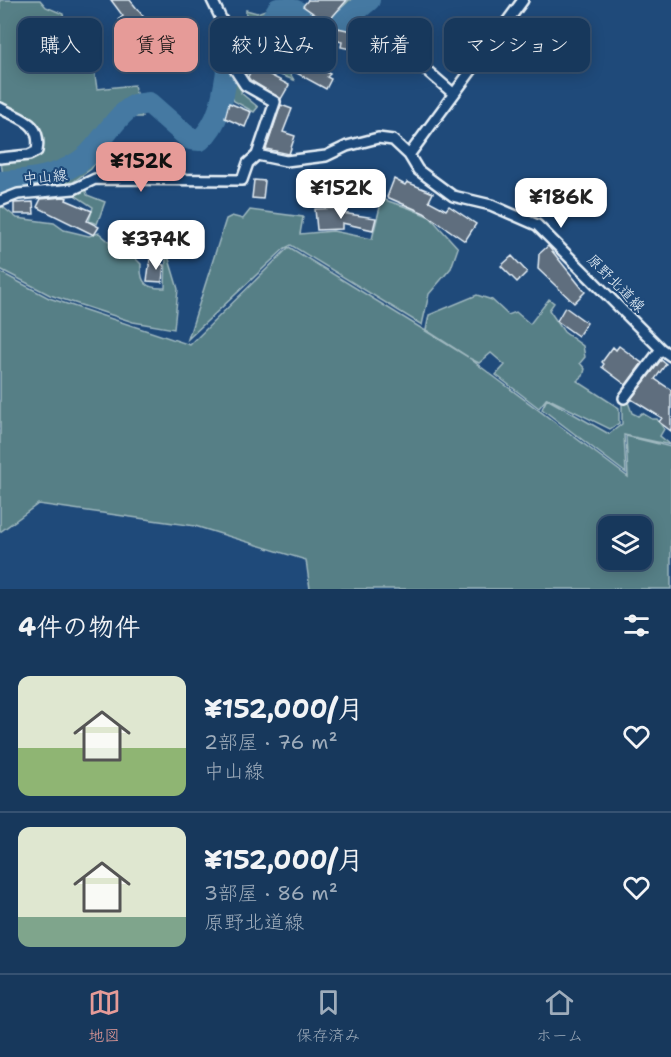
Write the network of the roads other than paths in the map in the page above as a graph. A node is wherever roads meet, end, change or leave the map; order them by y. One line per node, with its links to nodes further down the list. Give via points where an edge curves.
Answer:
1 (212, 0): 6 (street, via 228,31 225,51 232,65 245,85 275,102)
2 (523, 0): 4 (street)
3 (429, 72): 4 (street)
4 (454, 94): 7 (street)
5 (0, 108): 8 (street, via 34,127 39,139 37,151 29,156)
6 (257, 155): 7 (street, 原野北道線, via 286,161 326,156 378,138 393,140); 9 (street, 中山線, via 248,163 242,180 94,179 74,189 18,194)
7 (409, 155): 10 (street, 原野北道線, via 418,170 453,195 491,204 537,225)
8 (0, 158)
9 (0, 201)
10 (661, 349): 11 (street, 原野北道線); 12 (street)
11 (671, 356)
12 (624, 398)

